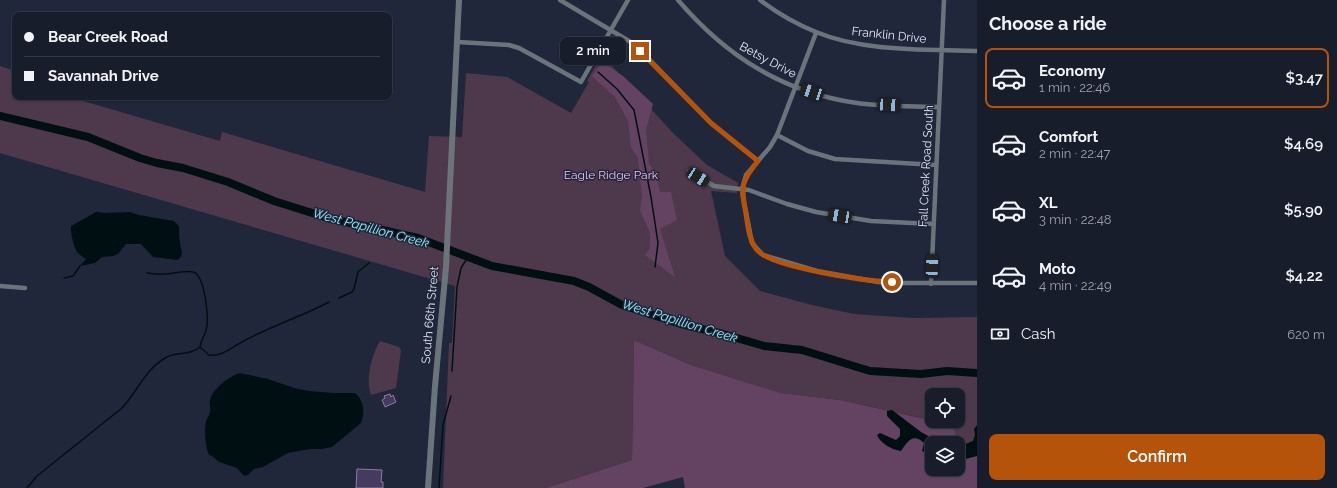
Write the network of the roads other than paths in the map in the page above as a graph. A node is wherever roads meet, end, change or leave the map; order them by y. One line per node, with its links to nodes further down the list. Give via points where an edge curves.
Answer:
1 (459, 0): 9 (street, South 66th Street)
2 (560, 0): 7 (street)
3 (628, 0): 7 (street)
4 (678, 0): 12 (street, Betsy Drive, via 708,33 730,51 755,67)
5 (760, 0): 8 (street, Franklin Drive)
6 (944, 0): 10 (street, Fall Creek Road South)
7 (611, 30): 9 (street, via 581,82 519,48 509,45); 15 (street, via 648,57 711,123)
8 (816, 33): 10 (street, Franklin Drive, via 876,46); 12 (street)
9 (458, 42): 24 (street, South 66th Street, via 446,267)
10 (942, 50): 11 (street, Franklin Drive); 13 (street, Fall Creek Road South)
11 (977, 51)
12 (795, 86): 13 (street, Betsy Drive, via 839,100 858,103); 14 (street)
13 (939, 107): 16 (street, Fall Creek Road South)
14 (777, 136): 15 (street); 16 (street, via 808,151 835,159)
15 (758, 161): 18 (street, via 746,175)
16 (936, 165): 19 (street, Fall Creek Road South)
17 (689, 171): 18 (street, via 714,186)
18 (742, 189): 19 (street, via 816,212 851,218); 21 (street, via 752,243 763,255 846,277 878,282)
19 (933, 224): 21 (street, Fall Creek Road South)
20 (977, 283): 21 (street)
21 (931, 284)
22 (0, 286): 23 (street)
23 (25, 288)
24 (428, 488)

